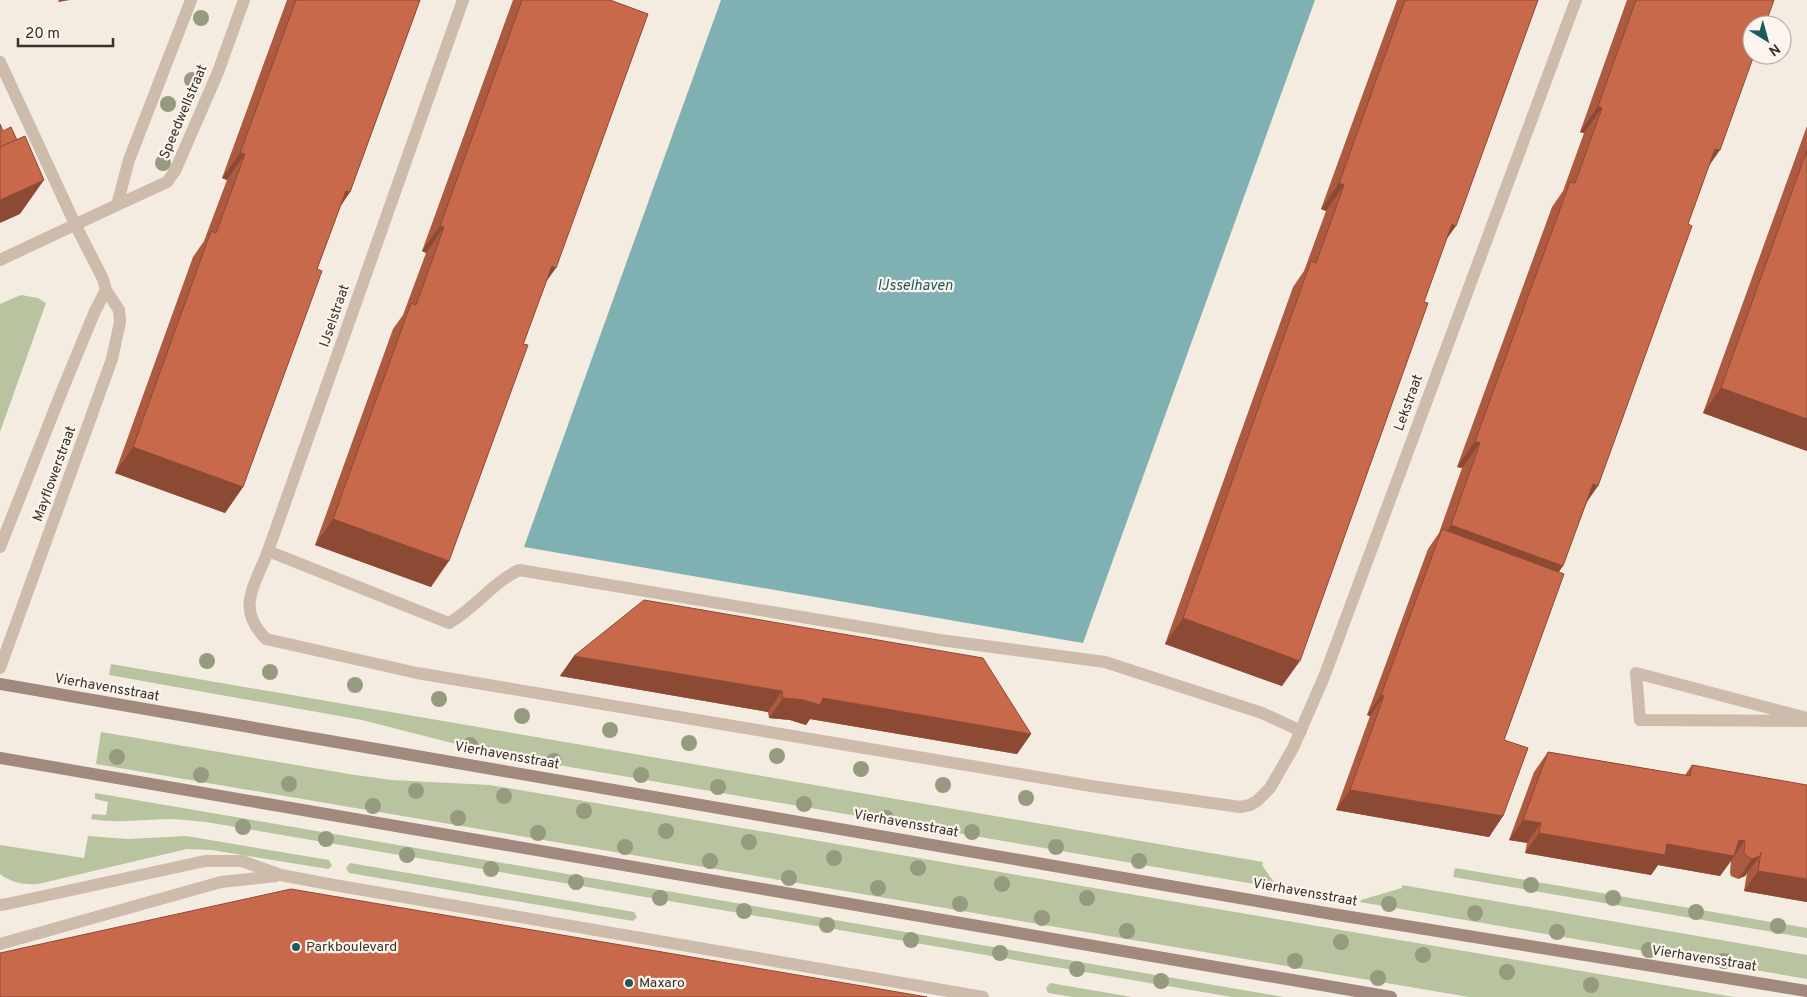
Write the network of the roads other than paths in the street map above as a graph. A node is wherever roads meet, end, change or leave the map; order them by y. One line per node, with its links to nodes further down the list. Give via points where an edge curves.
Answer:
1 (191, 0): 6 (street, via 129,160)
2 (244, 0): 6 (street, Speedwellstraat, via 218,72 175,171 167,182)
3 (463, 0): 11 (street, IJselstraat)
4 (1576, 0): 15 (street, Lekstraat)
5 (0, 62): 7 (street, Mayflowerstraat)
6 (117, 205): 7 (street, Speedwellstraat)
7 (76, 226): 8 (street, Speedwellstraat); 9 (street, Mayflowerstraat)
8 (0, 260)
9 (106, 290): 10 (street, Mayflowerstraat, via 95,310); 12 (street, Mayflowerstraat, via 119,310 120,322 112,359)
10 (0, 547)
11 (268, 551): 15 (street, via 449,623 505,577 519,570 940,640 1105,662 1262,713); 17 (street, IJselstraat, via 249,600 256,628 266,639 417,673 1091,786 1240,807)
12 (0, 668)
13 (0, 684): 21 (main road, Vierhavensstraat, via 1332,914)
14 (1807, 719): 14 (street, via 1636,673 1640,720)
15 (1301, 731): 17 (street, Lekstraat, via 1270,788)
16 (0, 758): 23 (main road)
17 (1250, 805)
18 (282, 875): 19 (street, via 242,862 205,861); 20 (street, via 221,882); 22 (street, via 641,937 863,982)
19 (0, 904)
20 (0, 944)
21 (1807, 991)
22 (983, 997)
23 (1391, 997)

